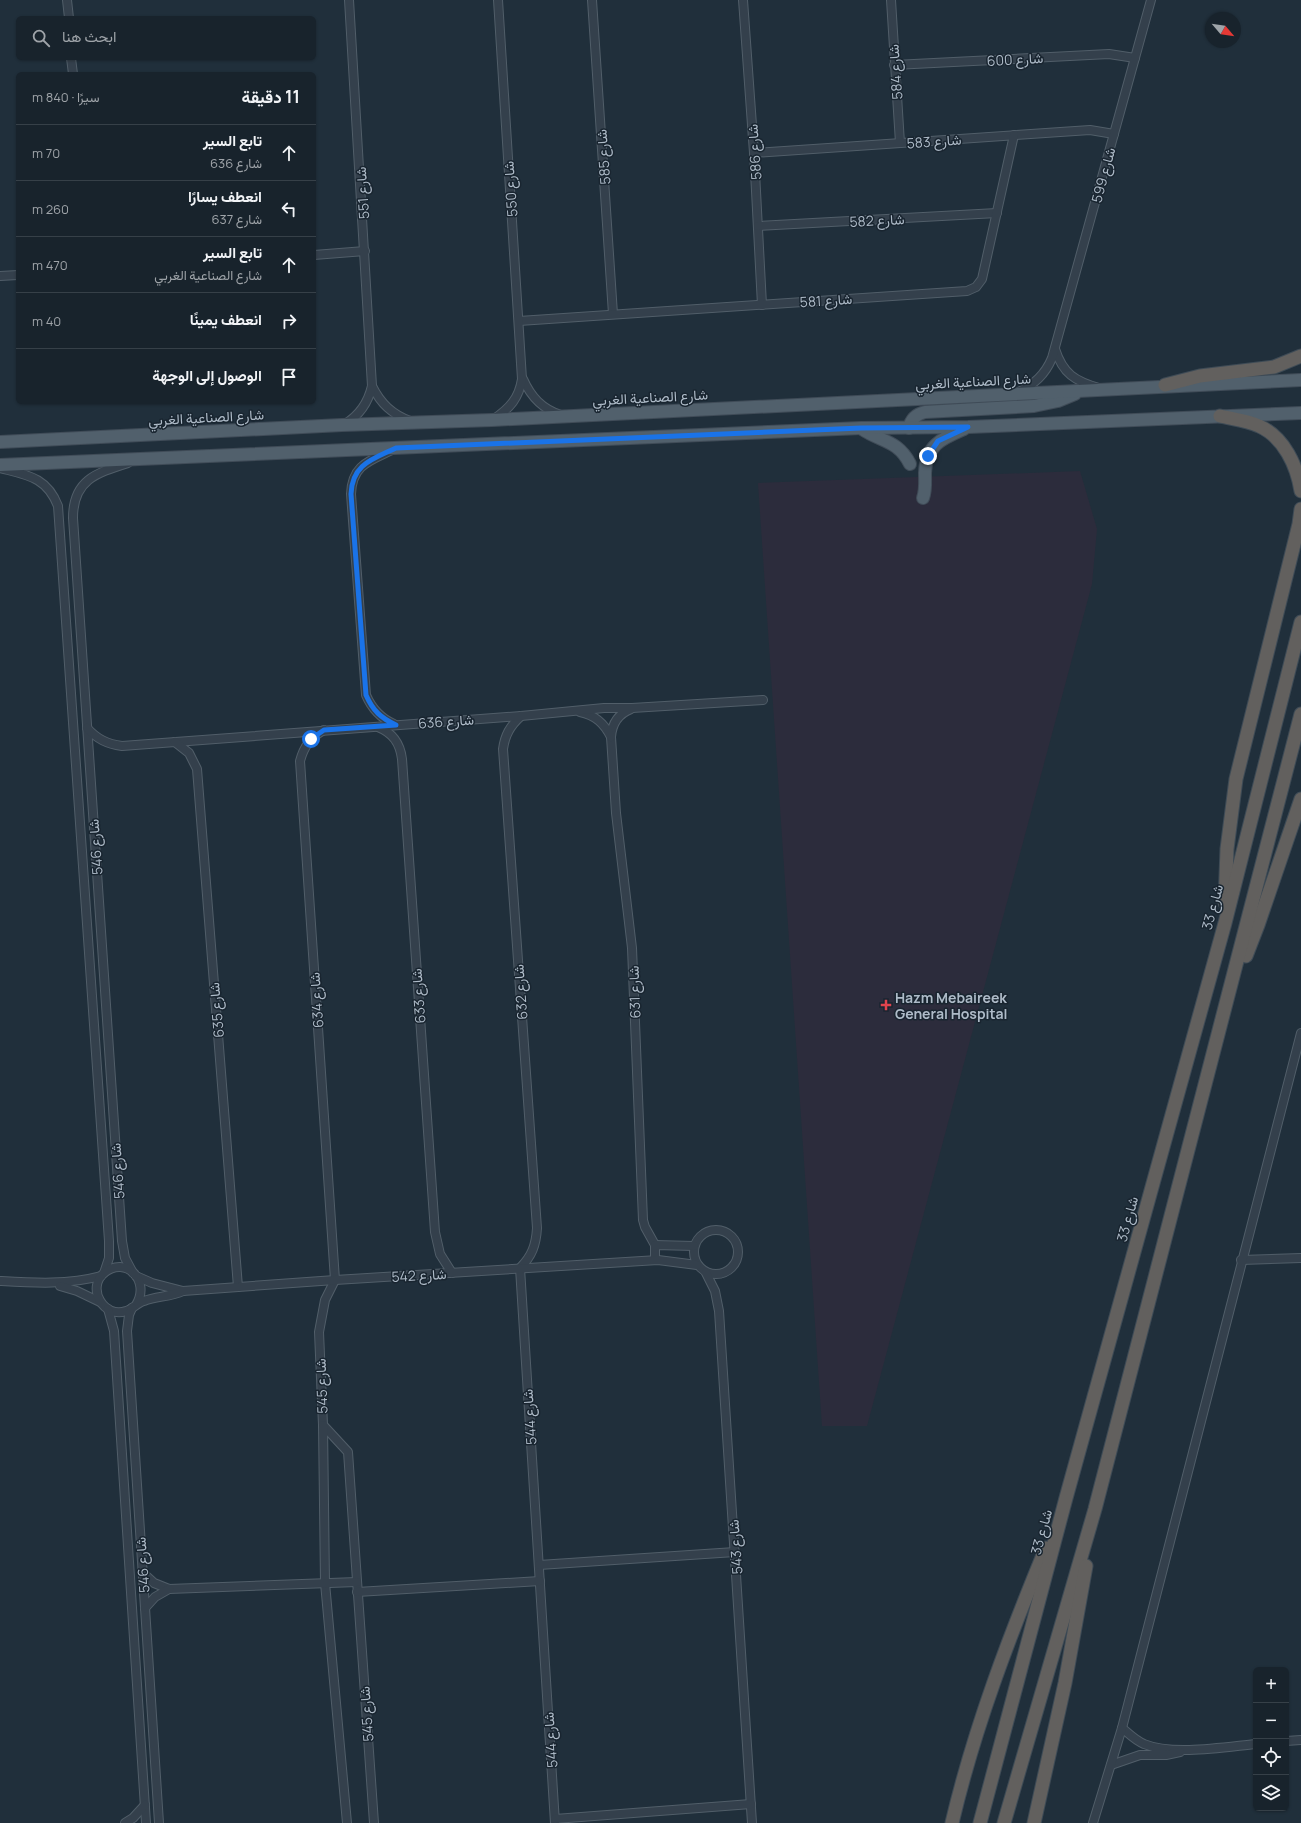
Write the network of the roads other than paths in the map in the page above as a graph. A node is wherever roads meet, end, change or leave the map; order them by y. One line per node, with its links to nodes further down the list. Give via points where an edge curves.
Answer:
1 (67, 0): 8 (street)
2 (349, 0): 19 (street, شارع 551)
3 (498, 0): 25 (street, شارع 550)
4 (592, 0): 24 (street, شارع 585)
5 (743, 0): 16 (street, شارع 586)
6 (890, 0): 11 (street, شارع 584)
7 (1150, 0): 9 (street, شارع 599)
8 (69, 16)
9 (1135, 58): 11 (street, شارع 600, via 1109,54); 13 (street, شارع 599)
10 (71, 60): 12 (street)
11 (894, 65): 15 (street, شارع 584)
12 (72, 72)
13 (1114, 134): 14 (street, شارع 583, via 1090,130); 26 (street, شارع 599)
14 (1014, 135): 15 (street, شارع 583); 17 (street, شارع 581)
15 (900, 143): 16 (street, شارع 583)
16 (754, 153): 18 (street, شارع 586)
17 (997, 213): 18 (street, شارع 582); 23 (street, شارع 581, via 982,280 976,287 967,291)
18 (758, 226): 23 (street, شارع 586)
19 (365, 251): 20 (street); 31 (street, شارع 551)
20 (316, 255)
21 (16, 275): 22 (street)
22 (0, 276)
23 (762, 305): 24 (street, شارع 581)
24 (613, 314): 25 (street, شارع 581)
25 (518, 321): 28 (street, شارع 550)
26 (1055, 349): 32 (street, via 1060,364 1071,376); 34 (street, شارع 599, via 1045,372 1035,382)
27 (1301, 356): 30 (highway, via 1274,367 1200,376)
28 (522, 378): 38 (street, شارع 550, via 534,399 543,407); 40 (street, شارع 550, via 517,399)
29 (1301, 380): 30 (main road, شارع الصناعية الغربي)
30 (1165, 385): 32 (main road, شارع الصناعية الغربي)
31 (372, 386): 41 (street, شارع 551, via 386,407 395,414); 42 (street, شارع 551, via 365,405 351,420)
32 (1104, 389): 33 (main road, شارع الصناعية الغربي)
33 (1084, 390): 34 (main road, شارع الصناعية الغربي); 37 (main road, via 1058,401 1034,406 925,412)
34 (1014, 394): 35 (main road, شارع الصناعية الغربي)
35 (911, 399): 37 (main road); 38 (main road, شارع الصناعية الغربي); 45 (main road)
36 (1301, 413): 39 (main road)
37 (917, 415): 45 (main road, via 910,421)
38 (567, 416): 40 (main road, شارع الصناعية الغربي)
39 (1220, 416): 43 (main road); 51 (highway, via 1251,423 1270,432 1289,455)
40 (492, 420): 41 (main road, شارع الصناعية الغربي)
41 (418, 423): 42 (main road, شارع الصناعية الغربي)
42 (342, 425): 46 (main road, شارع الصناعية الغربي)
43 (968, 427): 45 (main road); 52 (main road, via 944,438 930,451)
44 (861, 428): 45 (main road); 47 (main road); 49 (main road, via 895,445)
45 (913, 428)
46 (0, 442)
47 (396, 448): 48 (main road); 61 (street, via 360,467 351,484 351,494 366,695 377,714)
48 (139, 459): 50 (main road); 63 (street, شارع 546, via 99,472 90,478 76,496 73,507)
49 (910, 464)
50 (0, 467): 81 (street, شارع 546, via 38,479 54,495 58,506 109,1241 109,1258)
51 (1301, 491)
52 (922, 498)
53 (1301, 509): 54 (highway)
54 (1300, 521): 68 (highway, via 1236,779 1227,850)
55 (1301, 622): 68 (highway, شارع 33)
56 (763, 700): 57 (street, شارع 636)
57 (632, 708): 58 (street, شارع 636); 65 (street, شارع 631, via 616,719)
58 (576, 712): 60 (street, شارع 636); 65 (street, via 597,719)
59 (1301, 714): 69 (highway)
60 (521, 716): 61 (street, شارع 636); 77 (street, شارع 632, via 508,730 503,749 537,1228 537,1240 533,1250)
61 (396, 725): 62 (street, شارع 636)
62 (378, 726): 64 (street, شارع 636); 78 (street, شارع 633, via 398,742 402,759 435,1232 440,1254)
63 (87, 728): 66 (street, شارع 636, via 99,739 114,745); 80 (street, شارع 546, via 122,1241 125,1258)
64 (324, 730): 66 (street, شارع 636); 82 (street, شارع 634, via 306,745 300,769)
65 (611, 736): 71 (street, شارع 631, via 616,813 632,948 643,1220)
66 (175, 742): 85 (street, شارع 635, via 189,753 197,769)
67 (1301, 799): 69 (highway, via 1258,925)
68 (1225, 923): 91 (highway, شارع 33)
69 (1233, 981): 92 (highway)
70 (1301, 1033): 75 (street)
71 (655, 1245): 72 (street); 74 (street)
72 (694, 1246): 76 (street); 79 (street, via 704,1233 716,1230 728,1234 736,1244 737,1257 731,1269 719,1274)
73 (1301, 1258): 75 (street)
74 (656, 1260): 76 (street, شارع 542); 77 (street, شارع 542)
75 (1241, 1260): 102 (street)
76 (697, 1265): 79 (street)
77 (520, 1268): 78 (street, شارع 542); 94 (street, شارع 544)
78 (452, 1273): 82 (street, شارع 542)
79 (706, 1273): 93 (street, شارع 543, via 715,1291 719,1311)
80 (135, 1274): 81 (street, via 122,1268 115,1268); 86 (street, شارع 542, via 152,1284); 88 (street, via 141,1290)
81 (102, 1275): 84 (street, via 78,1282); 87 (street, via 96,1292)
82 (335, 1280): 85 (street, شارع 542); 90 (street, شارع 545, via 325,1300 319,1332)
83 (0, 1281): 84 (street)
84 (53, 1284): 87 (street)
85 (238, 1287): 86 (street, شارع 542)
86 (183, 1291): 88 (street, شارع 542, via 150,1299)
87 (100, 1302): 89 (street)
88 (134, 1306): 89 (street, via 118,1312); 95 (street, شارع 546, via 129,1315 127,1331)
89 (108, 1309): 109 (street, شارع 546, via 114,1331)
90 (323, 1424): 97 (street, شارع 545, via 348,1452); 98 (street)
91 (1066, 1498): 117 (highway, via 1000,1669); 118 (highway, شارع 33)
92 (1095, 1509): 119 (highway); 120 (highway, via 1071,1654)
93 (735, 1552): 94 (street); 108 (street, شارع 543)
94 (539, 1565): 96 (street, شارع 544)
95 (143, 1573): 99 (street, via 154,1583); 101 (street, شارع 546)
96 (540, 1581): 100 (street); 110 (street, شارع 544)
97 (357, 1582): 98 (street); 100 (street, شارع 545)
98 (325, 1583): 99 (street); 114 (street)
99 (169, 1589): 101 (street, via 155,1596)
100 (358, 1592): 115 (street, شارع 545)
101 (145, 1608): 113 (street, شارع 546)
102 (1122, 1728): 106 (street, via 1143,1744); 107 (street)
103 (1301, 1740): 104 (street)
104 (1289, 1741)
105 (1253, 1744): 106 (street)
106 (1183, 1751): 107 (street, via 1166,1755 1140,1755)
107 (1111, 1765): 121 (street)
108 (751, 1804): 110 (street, شارع 544); 116 (street, شارع 543)
109 (145, 1805): 111 (street); 112 (street, شارع 546)
110 (555, 1821)
111 (125, 1823)
112 (146, 1823)
113 (159, 1823)
114 (347, 1823)
115 (374, 1823)
116 (752, 1823)
117 (952, 1823)
118 (980, 1823)
119 (1004, 1823)
120 (1034, 1823)
121 (1093, 1823)

